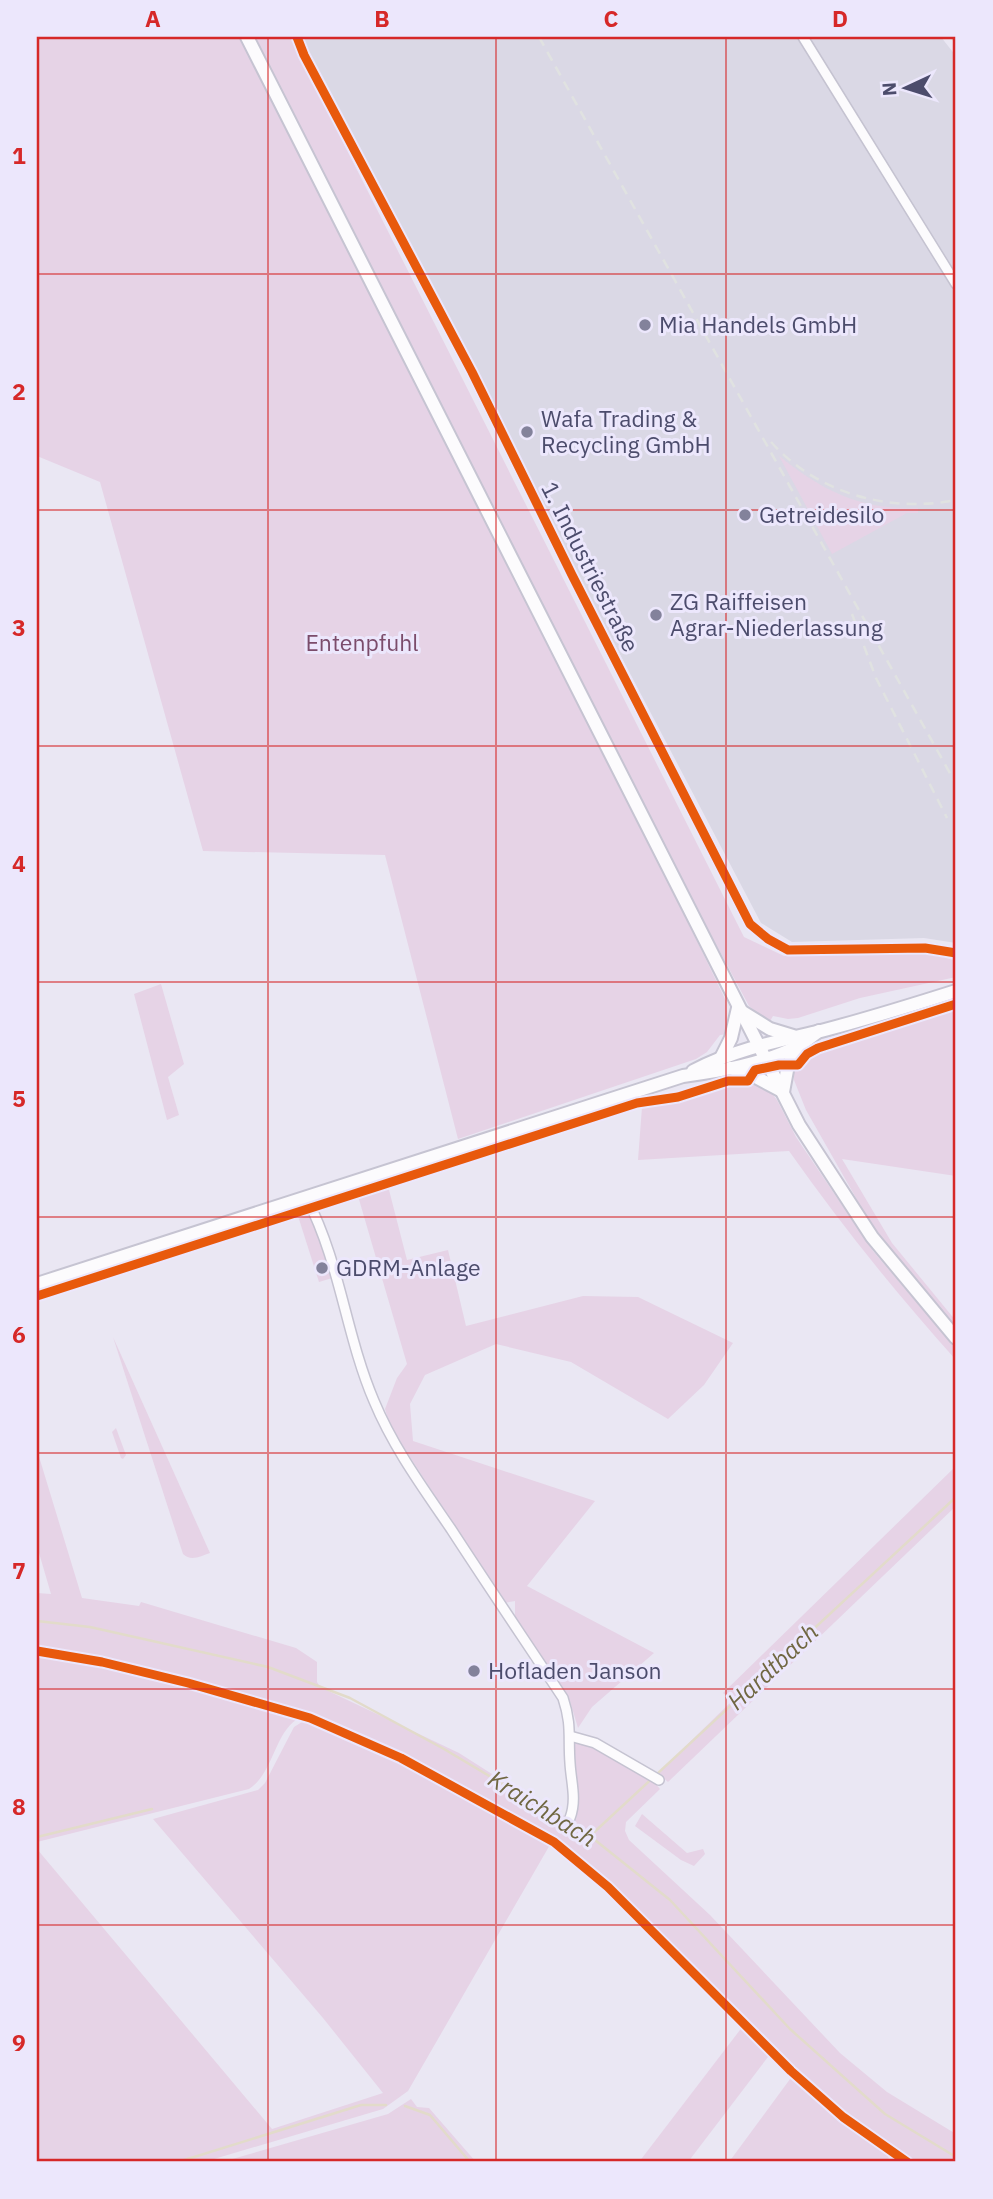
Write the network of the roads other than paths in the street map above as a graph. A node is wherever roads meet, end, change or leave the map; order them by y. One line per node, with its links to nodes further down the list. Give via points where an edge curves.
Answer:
1 (247, 37): 9 (main road)
2 (297, 37): 4 (street, 1. Industriestraße)
3 (803, 37): 6 (street)
4 (344, 131): 5 (street); 7 (street, 1. Industriestraße, via 472,372 750,924 788,950 925,948)
5 (332, 133)
6 (956, 284)
7 (956, 953)
8 (956, 991): 10 (main road)
9 (738, 1008): 10 (main road); 11 (main road); 12 (main road)
10 (796, 1042): 11 (main road); 13 (main road)
11 (761, 1052): 12 (main road); 13 (main road)
12 (725, 1063): 13 (main road); 14 (main road)
13 (783, 1093): 16 (main road, via 848,1204)
14 (307, 1199): 15 (main road); 17 (street, via 386,1427 563,1698)
15 (37, 1284)
16 (956, 1338)
17 (570, 1737): 18 (street, via 595,1743); 19 (street, via 574,1804)
18 (656, 1778)
19 (570, 1818)

